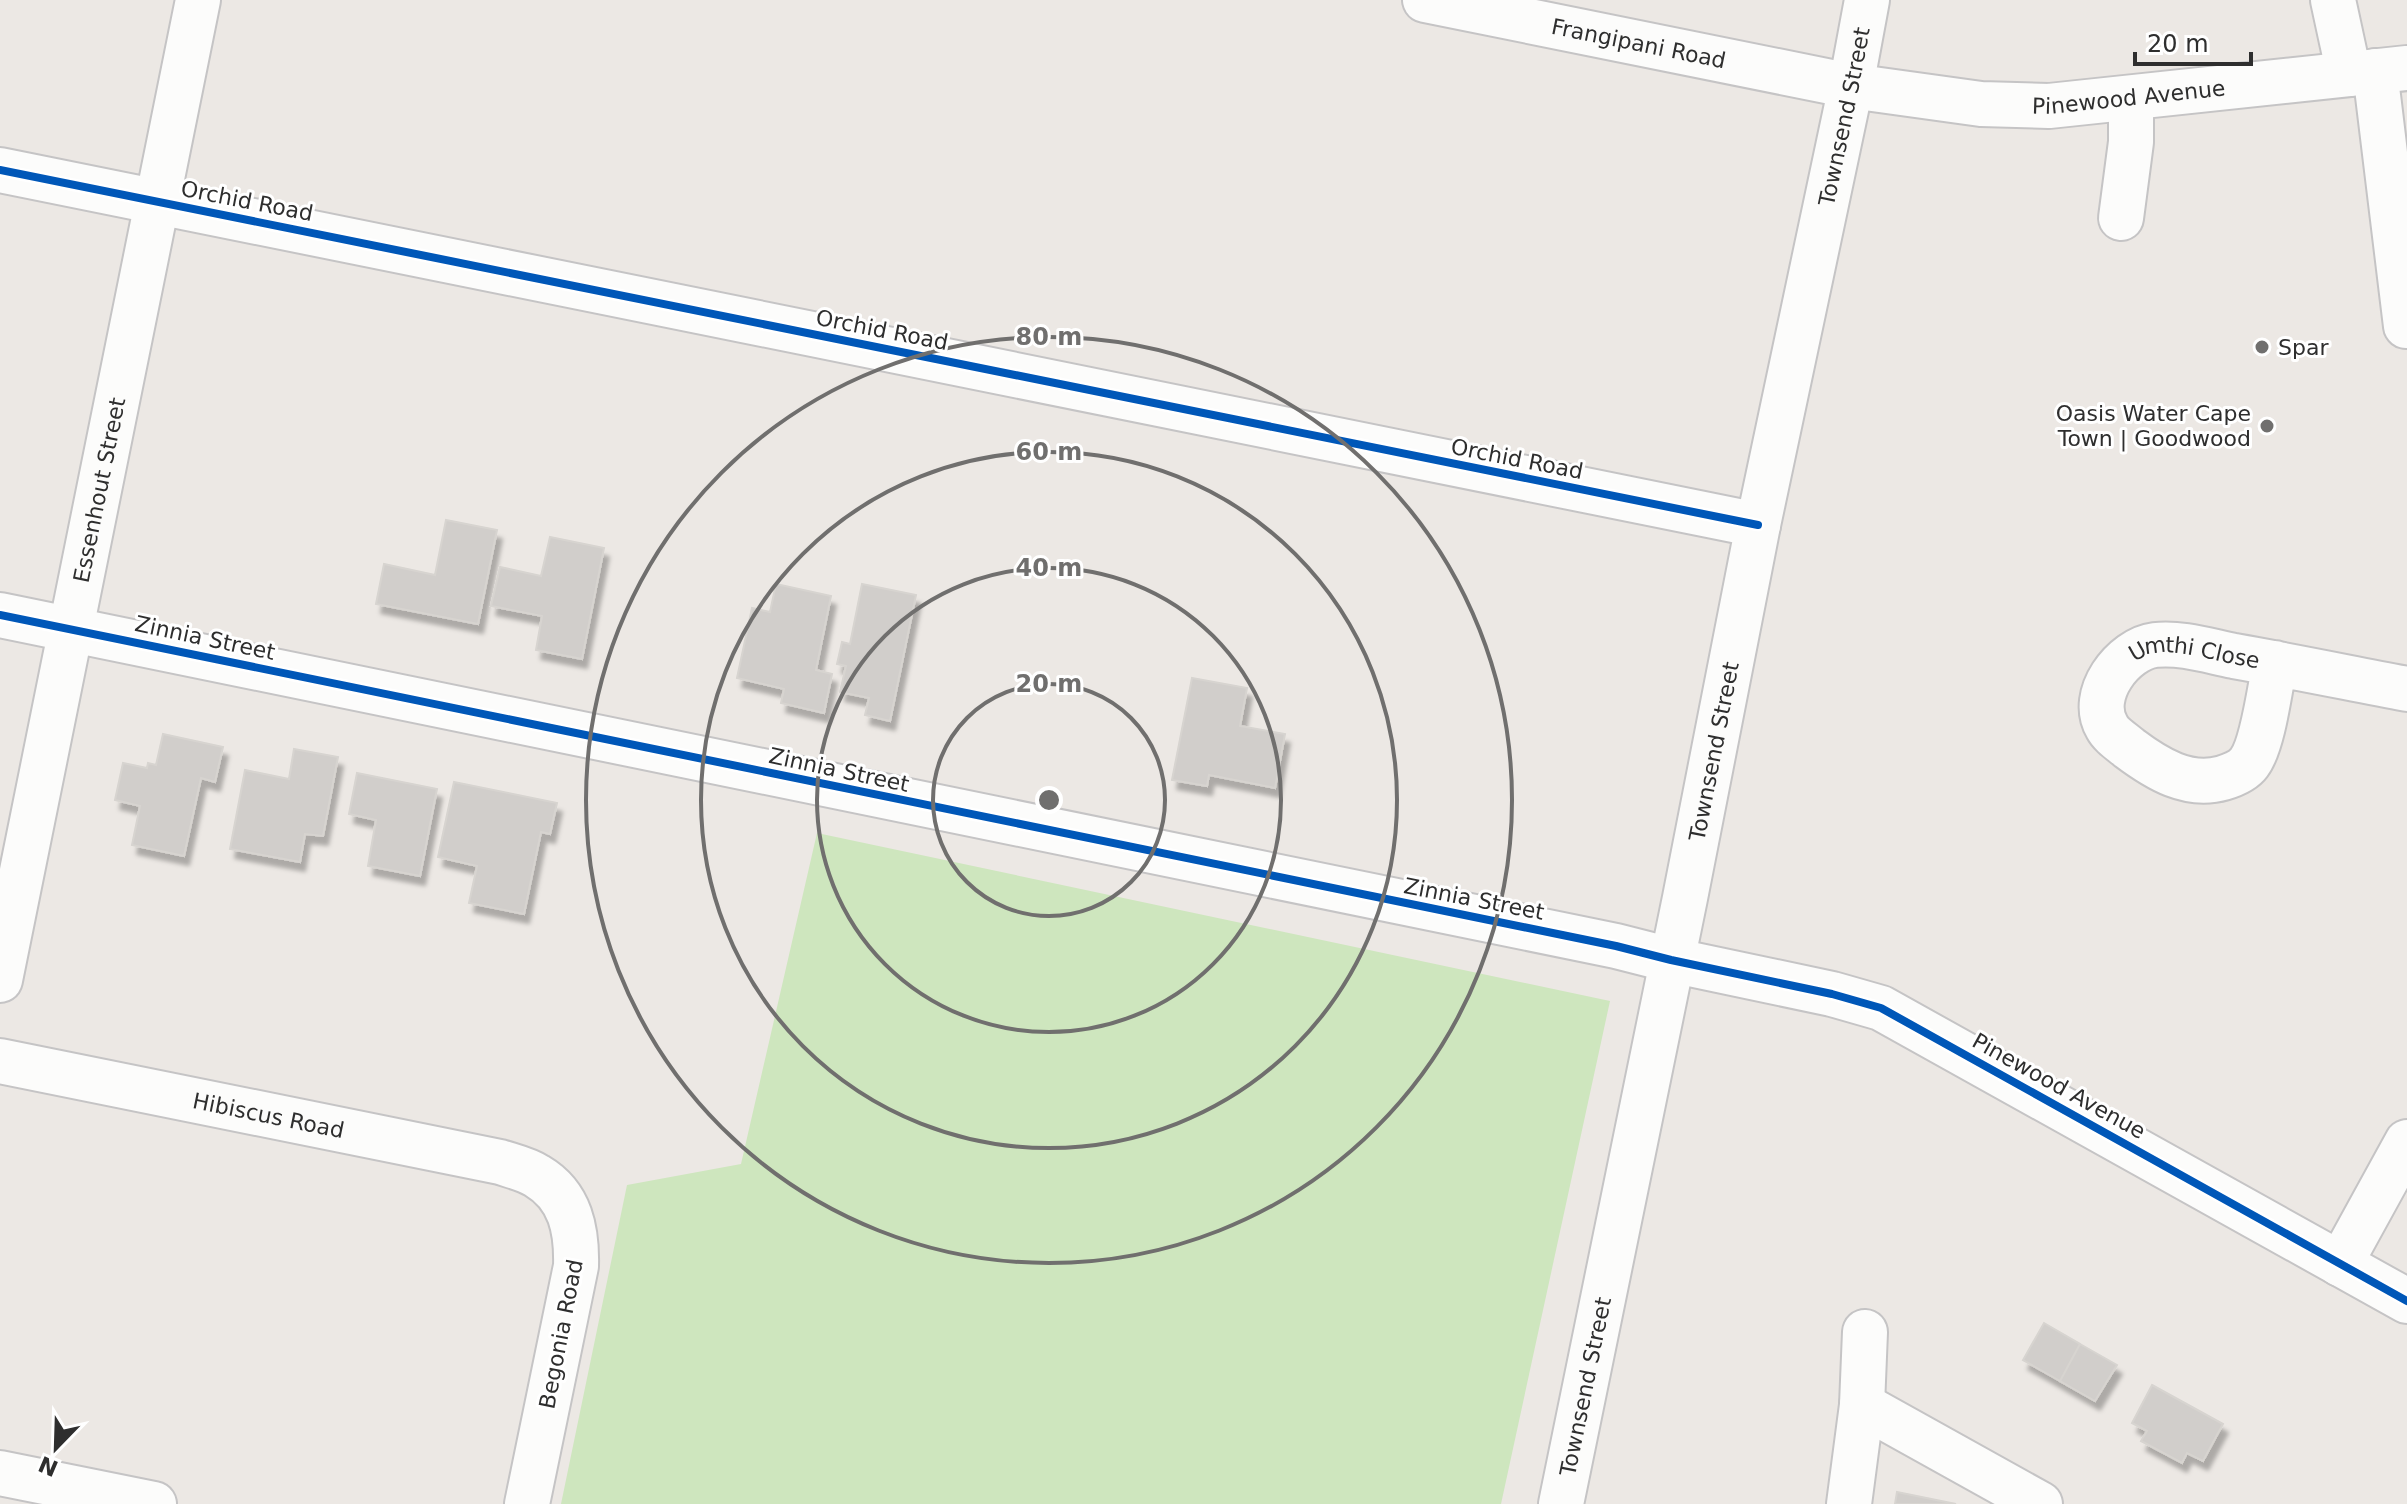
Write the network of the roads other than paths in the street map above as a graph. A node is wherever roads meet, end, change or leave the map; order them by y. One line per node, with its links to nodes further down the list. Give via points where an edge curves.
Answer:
1 (198, 0): 9 (street, Essenhout Street)
2 (1425, 0): 6 (street, Frangipani Road)
3 (1867, 0): 6 (street, Townsend Street)
4 (2333, 0): 5 (street)
5 (2377, 71): 7 (street, Pinewood Avenue); 11 (street)
6 (1851, 86): 7 (street, Pinewood Avenue, via 2015,106); 12 (street, Townsend Street)
7 (2131, 99): 10 (street)
8 (0, 170): 9 (street, Orchid Road)
9 (156, 202): 12 (street, Orchid Road); 14 (street, Essenhout Street)
10 (2121, 218)
11 (2406, 326)
12 (1758, 525): 17 (street, Townsend Street)
13 (0, 615): 14 (street, Zinnia Street)
14 (71, 629): 17 (street, Zinnia Street); 18 (street, Essenhout Street)
15 (2275, 663): 16 (street, Umthi Close)
16 (2407, 689)
17 (1671, 960): 22 (street, Pinewood Avenue, via 1881,1008); 29 (street, Townsend Street)
18 (0, 980)
19 (0, 1061): 21 (street, Hibiscus Road, via 500,1162)
20 (2407, 1142): 22 (street)
21 (537, 1176): 28 (street, Begonia Road, via 569,1212 577,1235 576,1266)
22 (2340, 1264): 23 (street, Pinewood Avenue)
23 (2407, 1301)
24 (1865, 1332): 25 (street)
25 (1862, 1405): 30 (street); 31 (street)
26 (0, 1473): 27 (street)
27 (154, 1504)
28 (527, 1504)
29 (1561, 1504)
30 (1849, 1504)
31 (2040, 1504)

